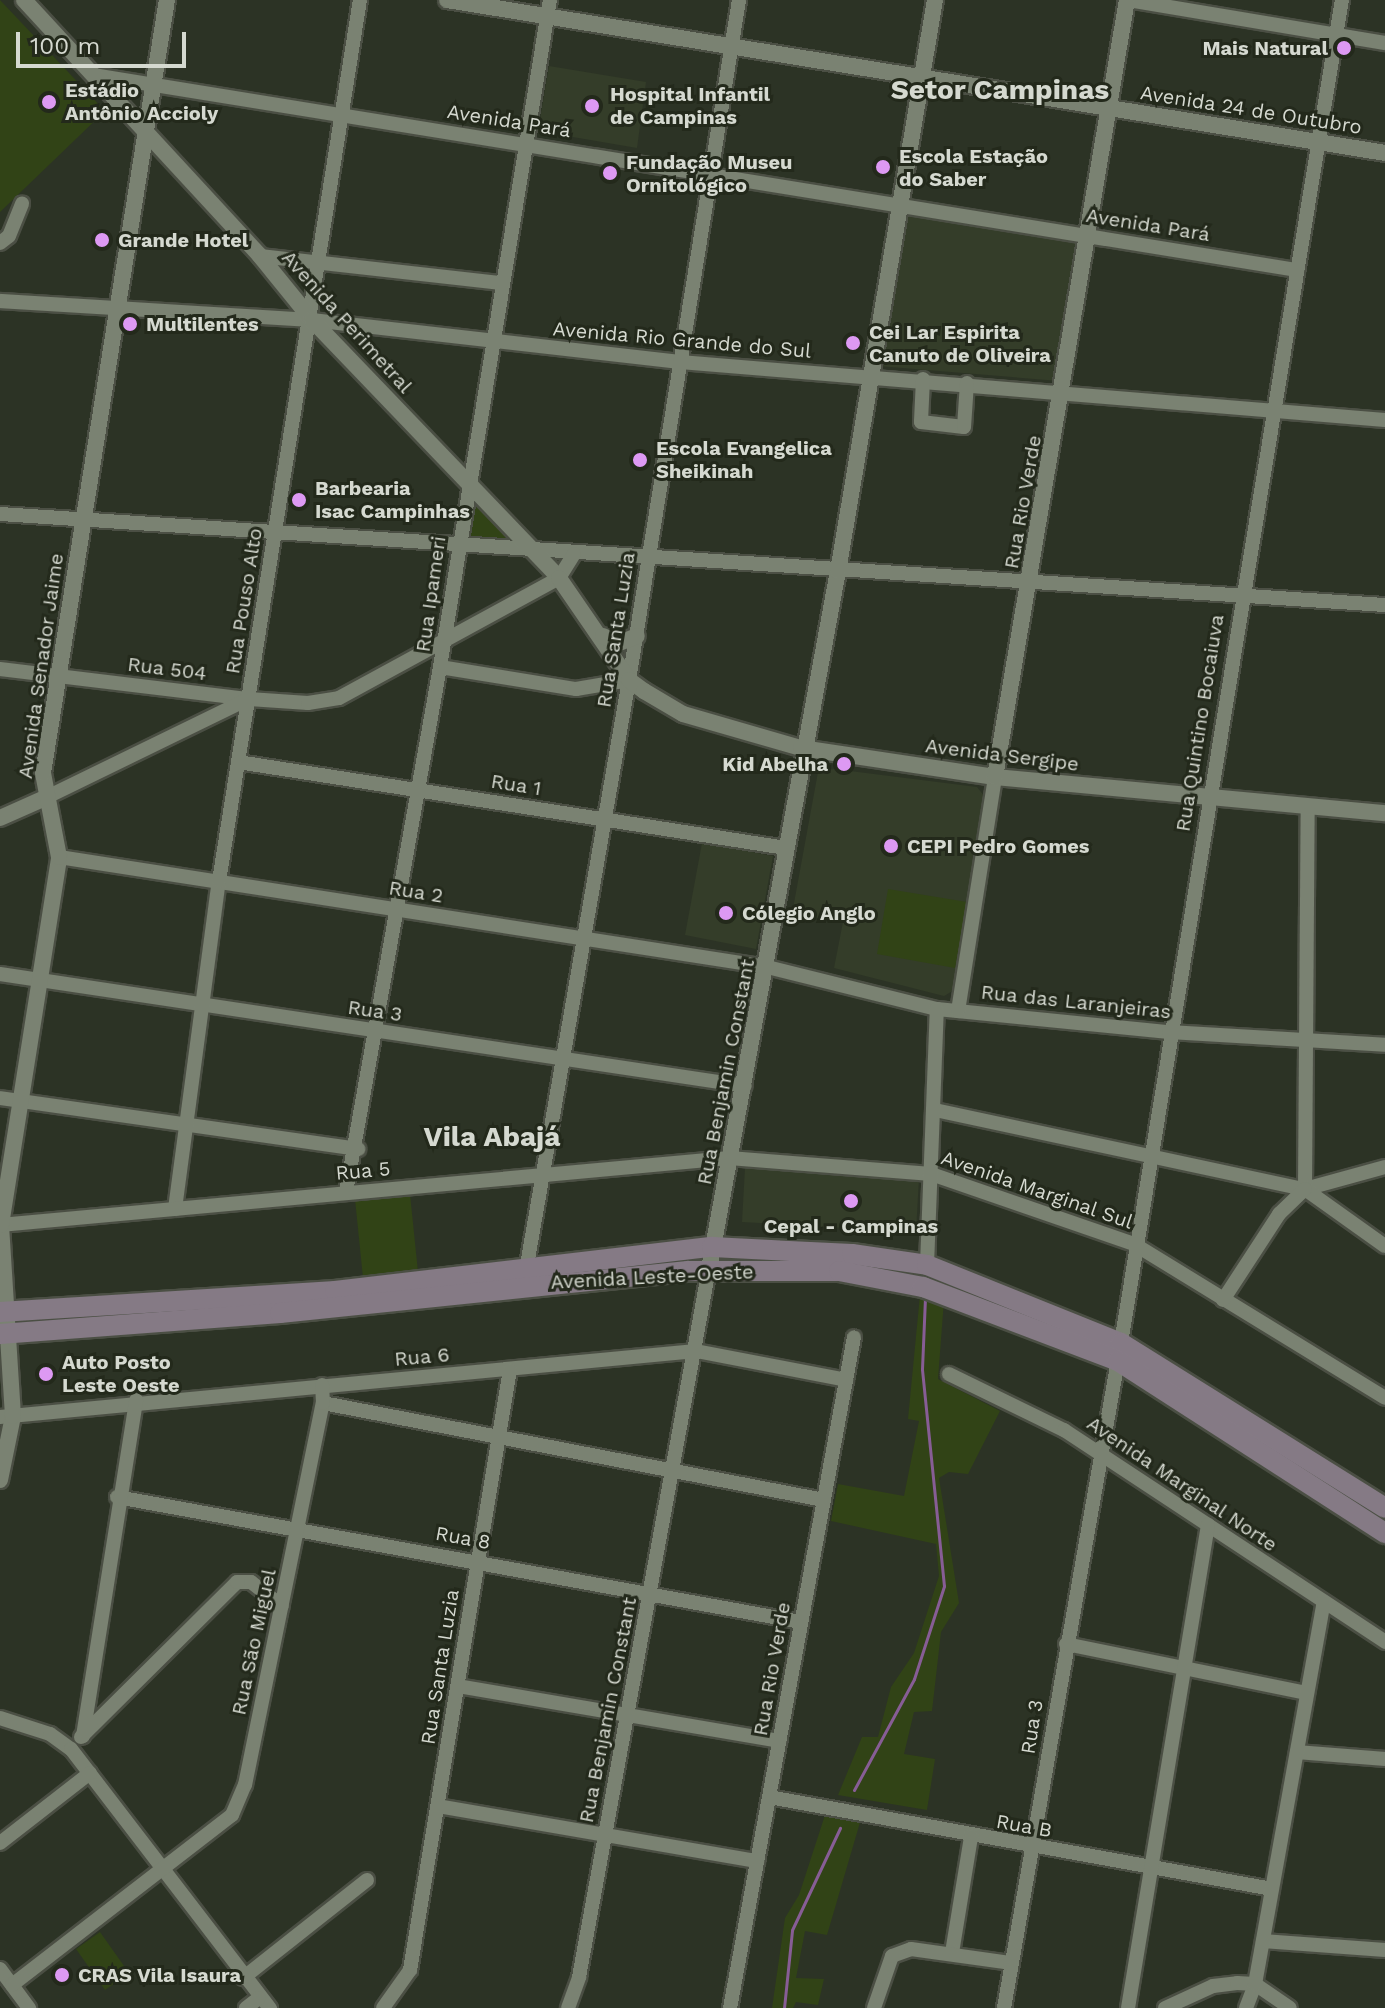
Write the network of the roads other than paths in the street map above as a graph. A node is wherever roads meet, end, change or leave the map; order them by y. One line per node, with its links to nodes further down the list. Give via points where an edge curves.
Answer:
1 (24, 0): 13 (street, Avenida Perimetral)
2 (167, 0): 15 (street, Avenida Senador Jaime)
3 (360, 0): 17 (street, Rua Pouso Alto)
4 (447, 0): 9 (street, Avenida 24 de Outubro)
5 (739, 0): 12 (street, Rua Santa Luzia)
6 (935, 0): 14 (street, Rua Benjamin Constant)
7 (1127, 0): 10 (street); 16 (street, Rua Rio Verde)
8 (1342, 0): 10 (street, Rua Quintino Bocaiuva)
9 (548, 8): 12 (street, Avenida 24 de Outubro); 20 (street, Rua Ipameri)
10 (1336, 35): 11 (street); 19 (street, Rua Quintino Bocaiuva)
11 (1385, 43)
12 (731, 44): 14 (street, Avenida 24 de Outubro); 22 (street, Rua Santa Luzia)
13 (93, 75): 15 (street, Avenida Pará); 18 (street, Avenida Perimetral)
14 (922, 78): 16 (street, Avenida 24 de Outubro); 24 (street, Rua Benjamin Constant)
15 (153, 83): 17 (street, Avenida Pará); 18 (street, Avenida Senador Jaime)
16 (1108, 107): 19 (street, Avenida 24 de Outubro); 25 (street, Rua Rio Verde)
17 (340, 114): 20 (street, Avenida Pará); 28 (street, Rua Pouso Alto)
18 (145, 136): 27 (street, Avenida Perimetral); 32 (street, Avenida Senador Jaime)
19 (1318, 142): 21 (street, Avenida 24 de Outubro); 29 (street, Rua Quintino Bocaiuva)
20 (526, 144): 22 (street, Avenida Pará); 30 (street, Rua Ipameri)
21 (1385, 153)
22 (713, 174): 24 (street, Avenida Pará); 35 (street, Rua Santa Luzia)
23 (22, 203): 26 (street, via 9,236)
24 (900, 205): 25 (street, Avenida Pará); 36 (street, Rua Benjamin Constant)
25 (1090, 236): 29 (street, Avenida Pará); 39 (street, Rua Rio Verde)
26 (0, 243)
27 (260, 256): 28 (street); 33 (street, Avenida Perimetral)
28 (319, 262): 30 (street); 33 (street, Rua Pouso Alto)
29 (1297, 270): 40 (street, Rua Quintino Bocaiuva)
30 (501, 283): 34 (street, Rua Ipameri)
31 (0, 301): 32 (street, Avenida Rio Grande do Sul)
32 (115, 311): 33 (street, Avenida Rio Grande do Sul); 44 (street, Avenida Senador Jaime)
33 (312, 320): 34 (street, Avenida Rio Grande do Sul); 42 (street, Avenida Perimetral); 45 (street, Rua Pouso Alto)
34 (490, 344): 35 (street, Avenida Rio Grande do Sul); 42 (street, Rua Ipameri)
35 (680, 362): 36 (street, Avenida Rio Grande do Sul); 49 (street, Rua Santa Luzia)
36 (870, 374): 37 (street, Avenida Rio Grande do Sul); 50 (street, Rua Benjamin Constant)
37 (923, 379): 38 (street, Avenida Rio Grande do Sul); 38 (street, via 921,422 964,427)
38 (967, 383): 39 (street, Avenida Rio Grande do Sul)
39 (1064, 392): 40 (street, Avenida Rio Grande do Sul); 52 (street, Rua Rio Verde)
40 (1274, 410): 41 (street, Avenida Rio Grande do Sul); 53 (street, Rua Quintino Bocaiuva)
41 (1385, 420)
42 (469, 483): 46 (street, Rua Ipameri); 47 (street, Avenida Perimetral)
43 (0, 514): 44 (street)
44 (82, 519): 45 (street); 60 (street, Avenida Senador Jaime)
45 (275, 535): 46 (street); 63 (street, Rua Pouso Alto)
46 (458, 546): 47 (street); 57 (street, Rua Ipameri)
47 (535, 551): 48 (street); 51 (street, Avenida Perimetral)
48 (574, 554): 49 (street); 51 (street, Rua 504)
49 (647, 560): 50 (street); 56 (street, Rua Santa Luzia)
50 (838, 571): 52 (street); 65 (street, Rua Benjamin Constant, via 816,701)
51 (559, 578): 55 (street, Avenida Perimetral); 57 (street, Rua 504)
52 (1029, 584): 53 (street); 67 (street, Rua Rio Verde)
53 (1241, 595): 54 (street); 69 (street, Rua Quintino Bocaiuva)
54 (1385, 605)
55 (603, 636): 56 (street, via 619,643); 61 (street, Avenida Perimetral)
56 (637, 636): 61 (street, Rua Santa Luzia)
57 (445, 640): 58 (street, Rua Ipameri); 63 (street, Rua 504, via 339,698 308,703)
58 (440, 667): 61 (street, via 576,689); 68 (street, Rua Ipameri)
59 (0, 669): 60 (street, Rua 504)
60 (58, 676): 62 (street, Rua 504); 70 (street, Avenida Senador Jaime, via 43,773)
61 (629, 680): 65 (street, Avenida Sergipe, via 683,714); 74 (street, Rua Santa Luzia)
62 (201, 693): 63 (street, Rua 504); 64 (street)
63 (249, 699): 64 (street); 66 (street, Rua Pouso Alto)
64 (202, 722): 70 (street)
65 (801, 748): 67 (street, Avenida Sergipe); 75 (street, Rua Benjamin Constant)
66 (238, 762): 68 (street, Rua 1); 77 (street, Rua Pouso Alto)
67 (995, 777): 69 (street, Avenida Sergipe); 85 (street, Rua Rio Verde)
68 (418, 789): 74 (street, Rua 1); 78 (street, Rua Ipameri)
69 (1208, 797): 71 (street, Avenida Sergipe); 87 (street, Rua Quintino Bocaiuva)
70 (45, 798): 73 (street); 76 (street, Avenida Senador Jaime)
71 (1308, 806): 72 (street, Avenida Sergipe); 88 (street)
72 (1385, 813)
73 (0, 818)
74 (605, 820): 75 (street, Rua 1); 79 (street, Rua Santa Luzia)
75 (786, 848): 80 (street, Rua Benjamin Constant)
76 (59, 857): 77 (street, Rua 2); 82 (street, Avenida Senador Jaime)
77 (219, 881): 78 (street, Rua 2); 83 (street, Rua Pouso Alto)
78 (397, 910): 79 (street, Rua 2); 86 (street, Rua Ipameri)
79 (585, 939): 80 (street, Rua 2); 90 (street, Rua Santa Luzia)
80 (767, 967): 84 (street, Rua das Laranjeiras); 91 (street, Rua Benjamin Constant)
81 (0, 974): 82 (street, Rua 3)
82 (41, 981): 83 (street, Rua 3); 93 (street, Avenida Senador Jaime)
83 (200, 1005): 86 (street, Rua 3); 95 (street, Rua Pouso Alto)
84 (937, 1009): 85 (street, Rua das Laranjeiras); 94 (street)
85 (958, 1011): 87 (street, Rua das Laranjeiras)
86 (377, 1031): 90 (street, Rua 3); 96 (street, Rua Ipameri)
87 (1169, 1032): 88 (street, Rua das Laranjeiras); 97 (street, Rua Quintino Bocaiuva)
88 (1306, 1040): 89 (street, Rua das Laranjeiras); 102 (street)
89 (1385, 1045)
90 (565, 1059): 91 (street, Rua 3); 101 (street, Rua Santa Luzia)
91 (745, 1086): 98 (street, Rua Benjamin Constant)
92 (0, 1098): 93 (street)
93 (24, 1102): 95 (street); 105 (street, Avenida Senador Jaime)
94 (935, 1110): 97 (street); 100 (street)
95 (185, 1125): 96 (street); 104 (street, Rua Pouso Alto)
96 (358, 1149): 103 (street, Rua Ipameri)
97 (1148, 1155): 102 (street); 106 (street, Rua Quintino Bocaiuva)
98 (729, 1158): 100 (street, Avenida Marginal Sul); 101 (street, Rua 5); 108 (street, Rua Benjamin Constant)
99 (1385, 1167): 102 (street)
100 (931, 1174): 106 (street, Avenida Marginal Sul); 110 (street)
101 (546, 1176): 103 (street, Rua 5); 109 (street, Rua Santa Luzia)
102 (1305, 1189): 107 (street); 112 (street, via 1279,1214)
103 (346, 1192): 104 (street, Rua 5)
104 (175, 1209): 105 (street, Rua 5)
105 (0, 1225): 113 (street, Avenida Senador Jaime)
106 (1134, 1244): 112 (street, Avenida Marginal Sul); 117 (street, Rua Quintino Bocaiuva)
107 (1385, 1246)
108 (712, 1247): 109 (main road, Avenida Leste-Oeste); 110 (main road, Avenida Leste-Oeste, via 852,1254); 111 (street, Rua Benjamin Constant)
109 (527, 1265): 113 (main road, Avenida Leste-Oeste, via 335,1291)
110 (927, 1265): 117 (main road, Avenida Leste-Oeste)
111 (709, 1269): 114 (main road, Avenida Leste-Oeste, via 280,1313); 116 (street, Rua Benjamin Constant); 117 (main road, Avenida Leste-Oeste, via 839,1271 923,1287)
112 (1223, 1300): 122 (street, Avenida Marginal Sul)
113 (4, 1312): 114 (street, Avenida Senador Jaime)
114 (5, 1333): 125 (street, Avenida Senador Jaime)
115 (854, 1337): 120 (street, Rua Rio Verde)
116 (696, 1351): 118 (street, Rua 6); 120 (street, Rua 6); 128 (street, Rua Benjamin Constant)
117 (1119, 1352): 127 (street, Rua Quintino Bocaiuva); 132 (main road, Avenida Leste-Oeste); 135 (main road, Avenida Leste-Oeste)
118 (510, 1370): 121 (street, Rua 6); 126 (street, Rua Santa Luzia)
119 (949, 1374): 127 (street, Avenida Marginal Norte, via 1064,1430)
120 (846, 1380): 131 (street, Rua Rio Verde)
121 (322, 1385): 123 (street, Rua 6); 124 (street, Rua São Miguel)
122 (1385, 1398)
123 (136, 1400): 125 (street, Rua 6); 130 (street)
124 (323, 1403): 126 (street); 134 (street, Rua São Miguel)
125 (7, 1416): 129 (street, Avenida Senador Jaime)
126 (498, 1439): 128 (street); 136 (street, Rua Santa Luzia)
127 (1098, 1453): 133 (street, Avenida Marginal Norte); 142 (street, Rua 3)
128 (673, 1475): 131 (street); 137 (street, Rua Benjamin Constant)
129 (0, 1480)
130 (117, 1497): 134 (street, Rua 8); 148 (street)
131 (824, 1500): 140 (street, Rua Rio Verde)
132 (1385, 1508)
133 (1208, 1525): 138 (street, Avenida Marginal Norte); 143 (street)
134 (297, 1529): 136 (street, Rua 8); 139 (street, Rua São Miguel)
135 (1385, 1533)
136 (478, 1561): 137 (street, Rua 8); 144 (street, Rua Santa Luzia)
137 (651, 1592): 140 (street, Rua 8); 146 (street, Rua Benjamin Constant)
138 (1324, 1602): 141 (street, Avenida Marginal Norte); 145 (street)
139 (282, 1606): 148 (street, via 251,1582 237,1582); 162 (street, Rua São Miguel, via 241,1795 232,1815)
140 (801, 1622): 149 (street, Rua Rio Verde)
141 (1385, 1642)
142 (1066, 1644): 143 (street); 159 (street, Rua 3)
143 (1184, 1668): 145 (street); 161 (street)
144 (458, 1686): 146 (street); 155 (street, Rua Santa Luzia)
145 (1307, 1693): 151 (street)
146 (628, 1715): 149 (street); 156 (street, Rua Benjamin Constant)
147 (0, 1718): 150 (street, via 50,1734)
148 (83, 1736): 150 (street)
149 (779, 1741): 154 (street, Rua Rio Verde)
150 (71, 1749): 153 (street)
151 (1297, 1752): 152 (street); 164 (street)
152 (1385, 1759)
153 (90, 1773): 158 (street); 162 (street)
154 (769, 1797): 157 (street, Rua B); 160 (street, Rua Rio Verde)
155 (438, 1806): 156 (street); 176 (street, Rua Santa Luzia, via 410,1970)
156 (605, 1836): 160 (street); 177 (street, Rua Benjamin Constant, via 579,1977)
157 (971, 1837): 159 (street, Rua B); 167 (street)
158 (0, 1843)
159 (1032, 1849): 161 (street, Rua B); 168 (street, Rua 3)
160 (757, 1861): 178 (street, Rua Rio Verde)
161 (1151, 1869): 164 (street, Rua B); 181 (street)
162 (162, 1873): 170 (street); 172 (street, Rua São Miguel)
163 (367, 1880): 170 (street)
164 (1272, 1889): 165 (street)
165 (1263, 1941): 166 (street); 171 (street)
166 (1385, 1950)
167 (952, 1953): 168 (street); 179 (street, via 911,1949 892,1956)
168 (1010, 1963): 180 (street, Rua 3)
169 (0, 1969): 172 (street)
170 (243, 1978): 173 (street)
171 (1255, 1984): 182 (street, via 1213,1986); 183 (street); 184 (street)
172 (12, 1985): 174 (street)
173 (265, 2003): 175 (street)
174 (29, 2008)
175 (246, 2008)
176 (383, 2008)
177 (568, 2008)
178 (730, 2008)
179 (874, 2008)
180 (1004, 2008)
181 (1128, 2008)
182 (1165, 2008)
183 (1246, 2008)
184 (1290, 2008)

